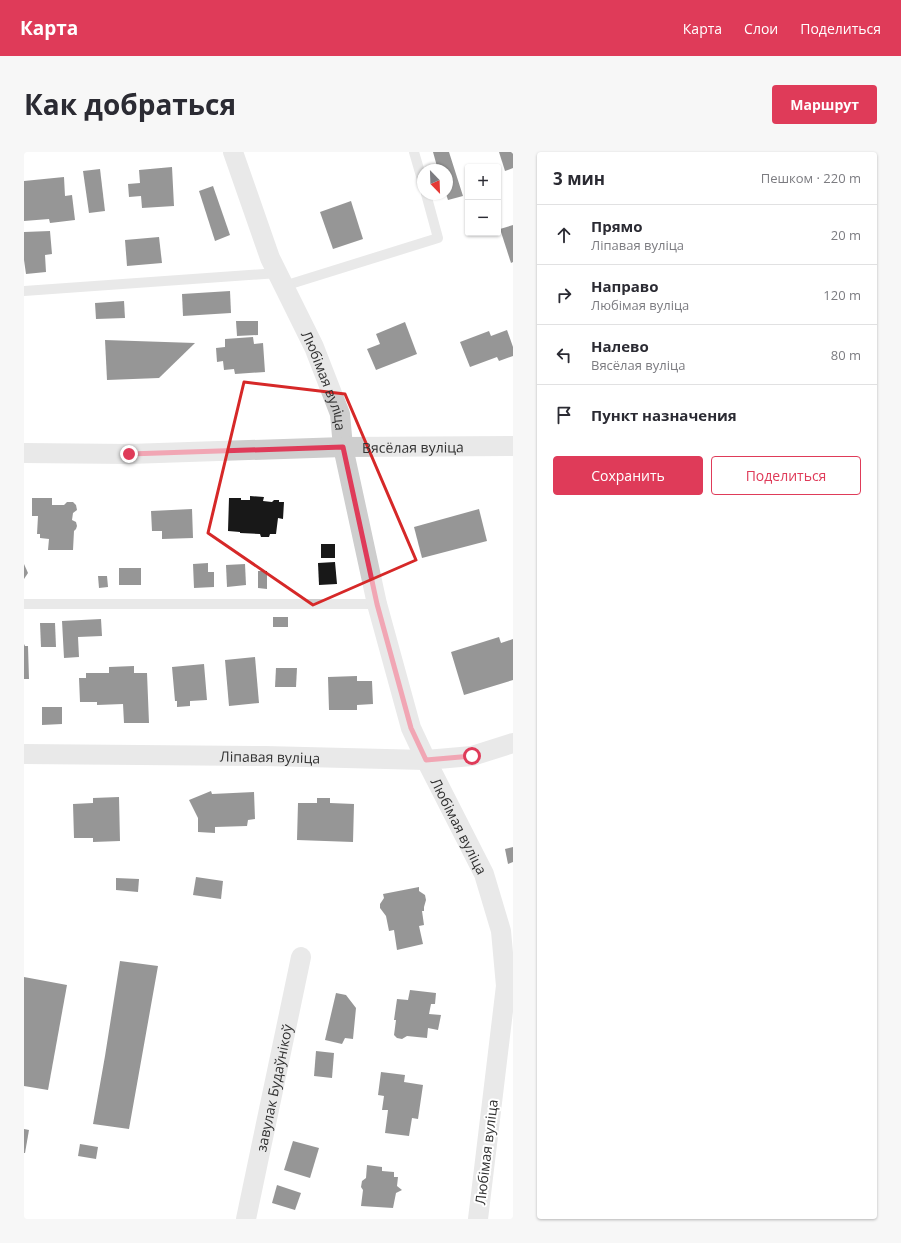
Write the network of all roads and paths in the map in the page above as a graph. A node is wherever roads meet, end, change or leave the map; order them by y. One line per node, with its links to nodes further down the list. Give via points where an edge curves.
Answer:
1 (233, 152): 5 (street, Любімая вуліца, via 270,258)
2 (414, 152): 3 (lane)
3 (417, 164)
4 (428, 200): 5 (lane, via 438,238)
5 (281, 280): 6 (lane); 8 (street, Любімая вуліца, via 314,347 340,414)
6 (24, 291)
7 (513, 446): 8 (street, Вясёлая вуліца)
8 (343, 447): 9 (street, Вясёлая вуліца, via 129,454); 11 (street, Любімая вуліца)
9 (24, 453)
10 (24, 604): 11 (lane)
11 (377, 604): 14 (street, Любімая вуліца, via 411,728)
12 (513, 743): 14 (street, Ліпавая вуліца, via 472,756)
13 (24, 754): 14 (street, Ліпавая вуліца)
14 (426, 760): 17 (street, Любімая вуліца, via 484,874 501,931 506,986)
15 (301, 957): 16 (street, завулак Будаўнікоў)
16 (246, 1219)
17 (478, 1219)

